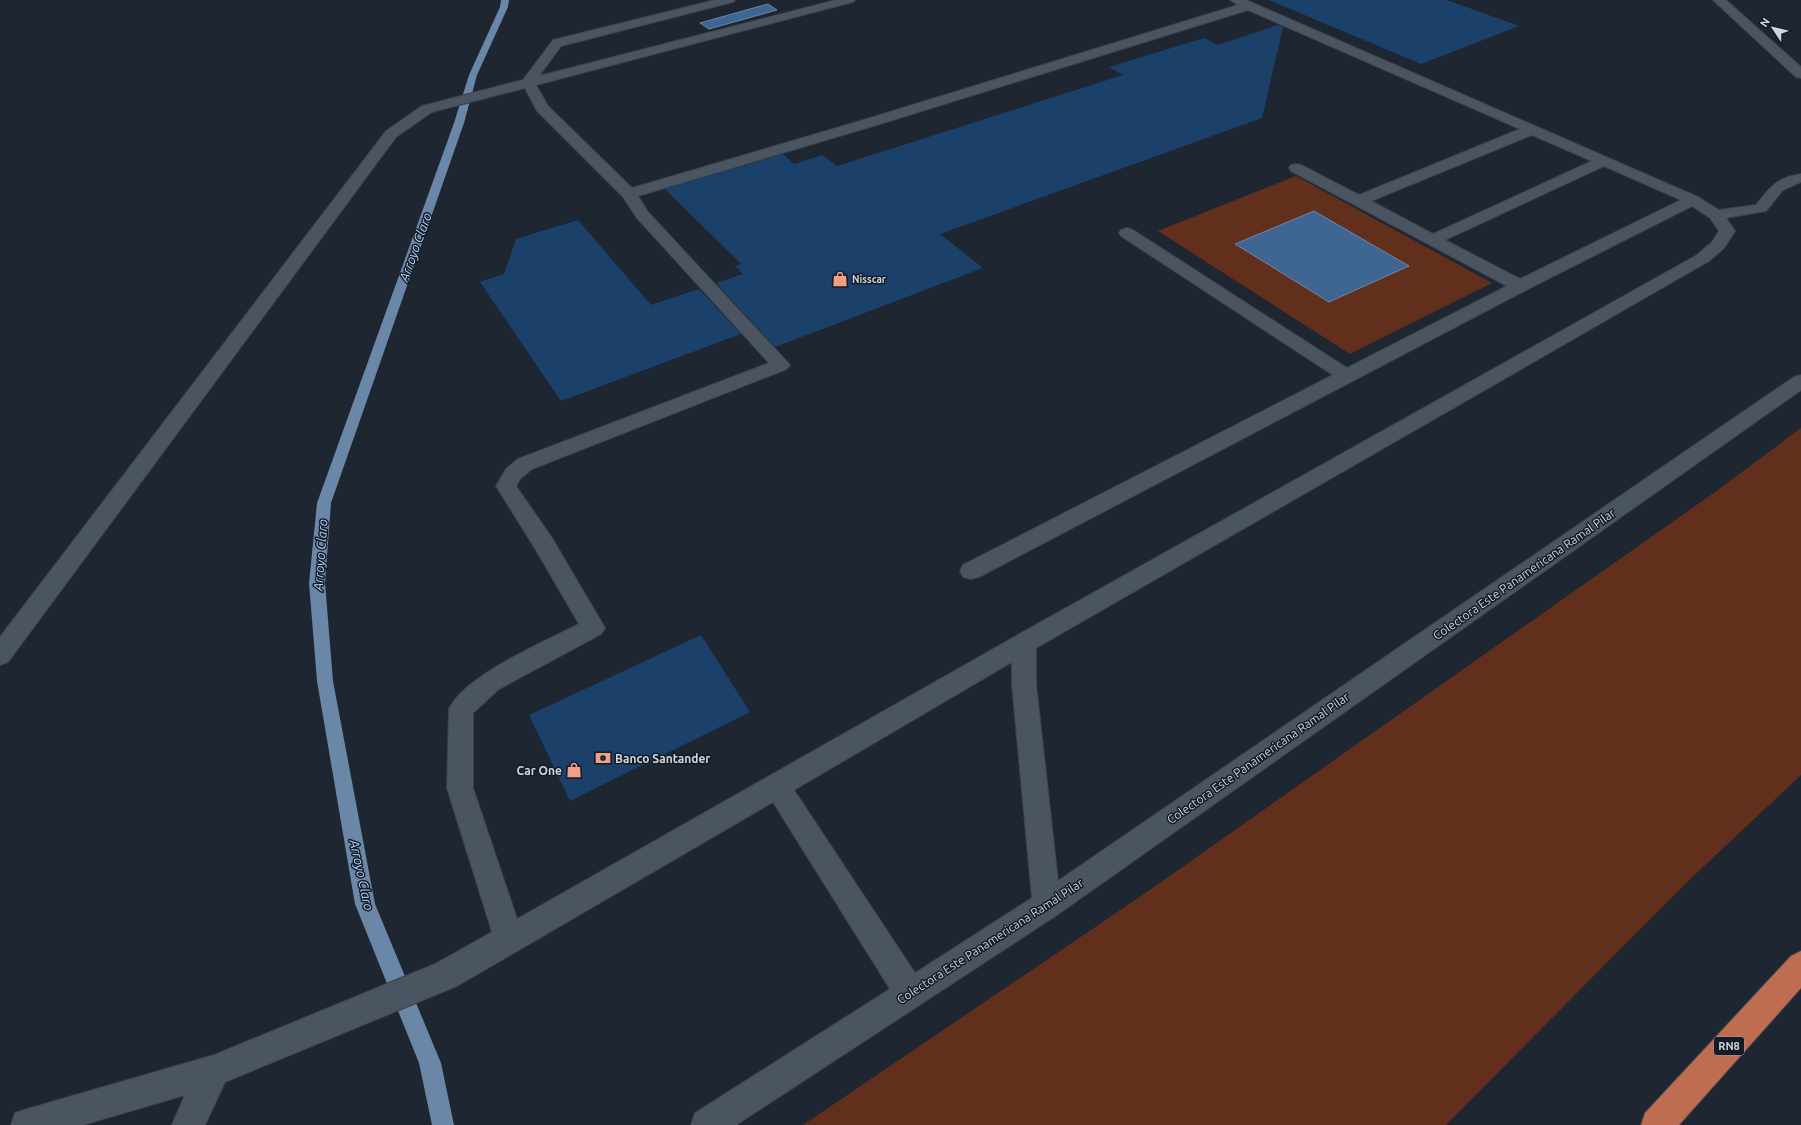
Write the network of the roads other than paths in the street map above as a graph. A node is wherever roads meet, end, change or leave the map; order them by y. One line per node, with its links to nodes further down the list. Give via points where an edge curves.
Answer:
1 (729, 0): 8 (street, via 557,43)
2 (850, 0): 6 (street)
3 (1719, 0): 7 (street)
4 (1242, 3): 9 (street); 13 (street, via 875,121)
5 (784, 4): 6 (street)
6 (798, 13): 8 (street)
7 (1801, 74)
8 (523, 84): 13 (street, via 542,108); 24 (street, via 427,109 391,134)
9 (1531, 130): 10 (street); 14 (street)
10 (1604, 161): 15 (street); 18 (street)
11 (1296, 168): 14 (street)
12 (1801, 178): 16 (street, via 1778,186 1761,208)
13 (629, 194): 27 (street, via 642,215 781,365 525,464 513,474 506,486 544,544 593,628 490,682 461,709 460,788)
14 (1358, 200): 18 (street)
15 (1694, 200): 16 (street); 19 (street)
16 (1716, 215): 23 (street, via 1727,231 1718,245 1703,258)
17 (1127, 233): 20 (street)
18 (1432, 240): 19 (street)
19 (1520, 286): 20 (street)
20 (1347, 376): 22 (street)
21 (1801, 381): 26 (street, Colectora Este Panamericana Ramal Pilar)
22 (972, 571)
23 (1024, 643): 25 (street); 26 (street, via 1024,684)
24 (0, 655)
25 (777, 786): 27 (street); 29 (street)
26 (1047, 904): 29 (street, Colectora Este Panamericana Ramal Pilar)
27 (509, 938): 30 (street, via 446,975)
28 (1801, 966): 34 (highway, RN8)
29 (910, 993): 33 (street, Colectora Este Panamericana Ramal Pilar)
30 (214, 1071): 31 (street); 32 (street)
31 (27, 1125)
32 (188, 1125)
33 (707, 1125)
34 (1657, 1125)

